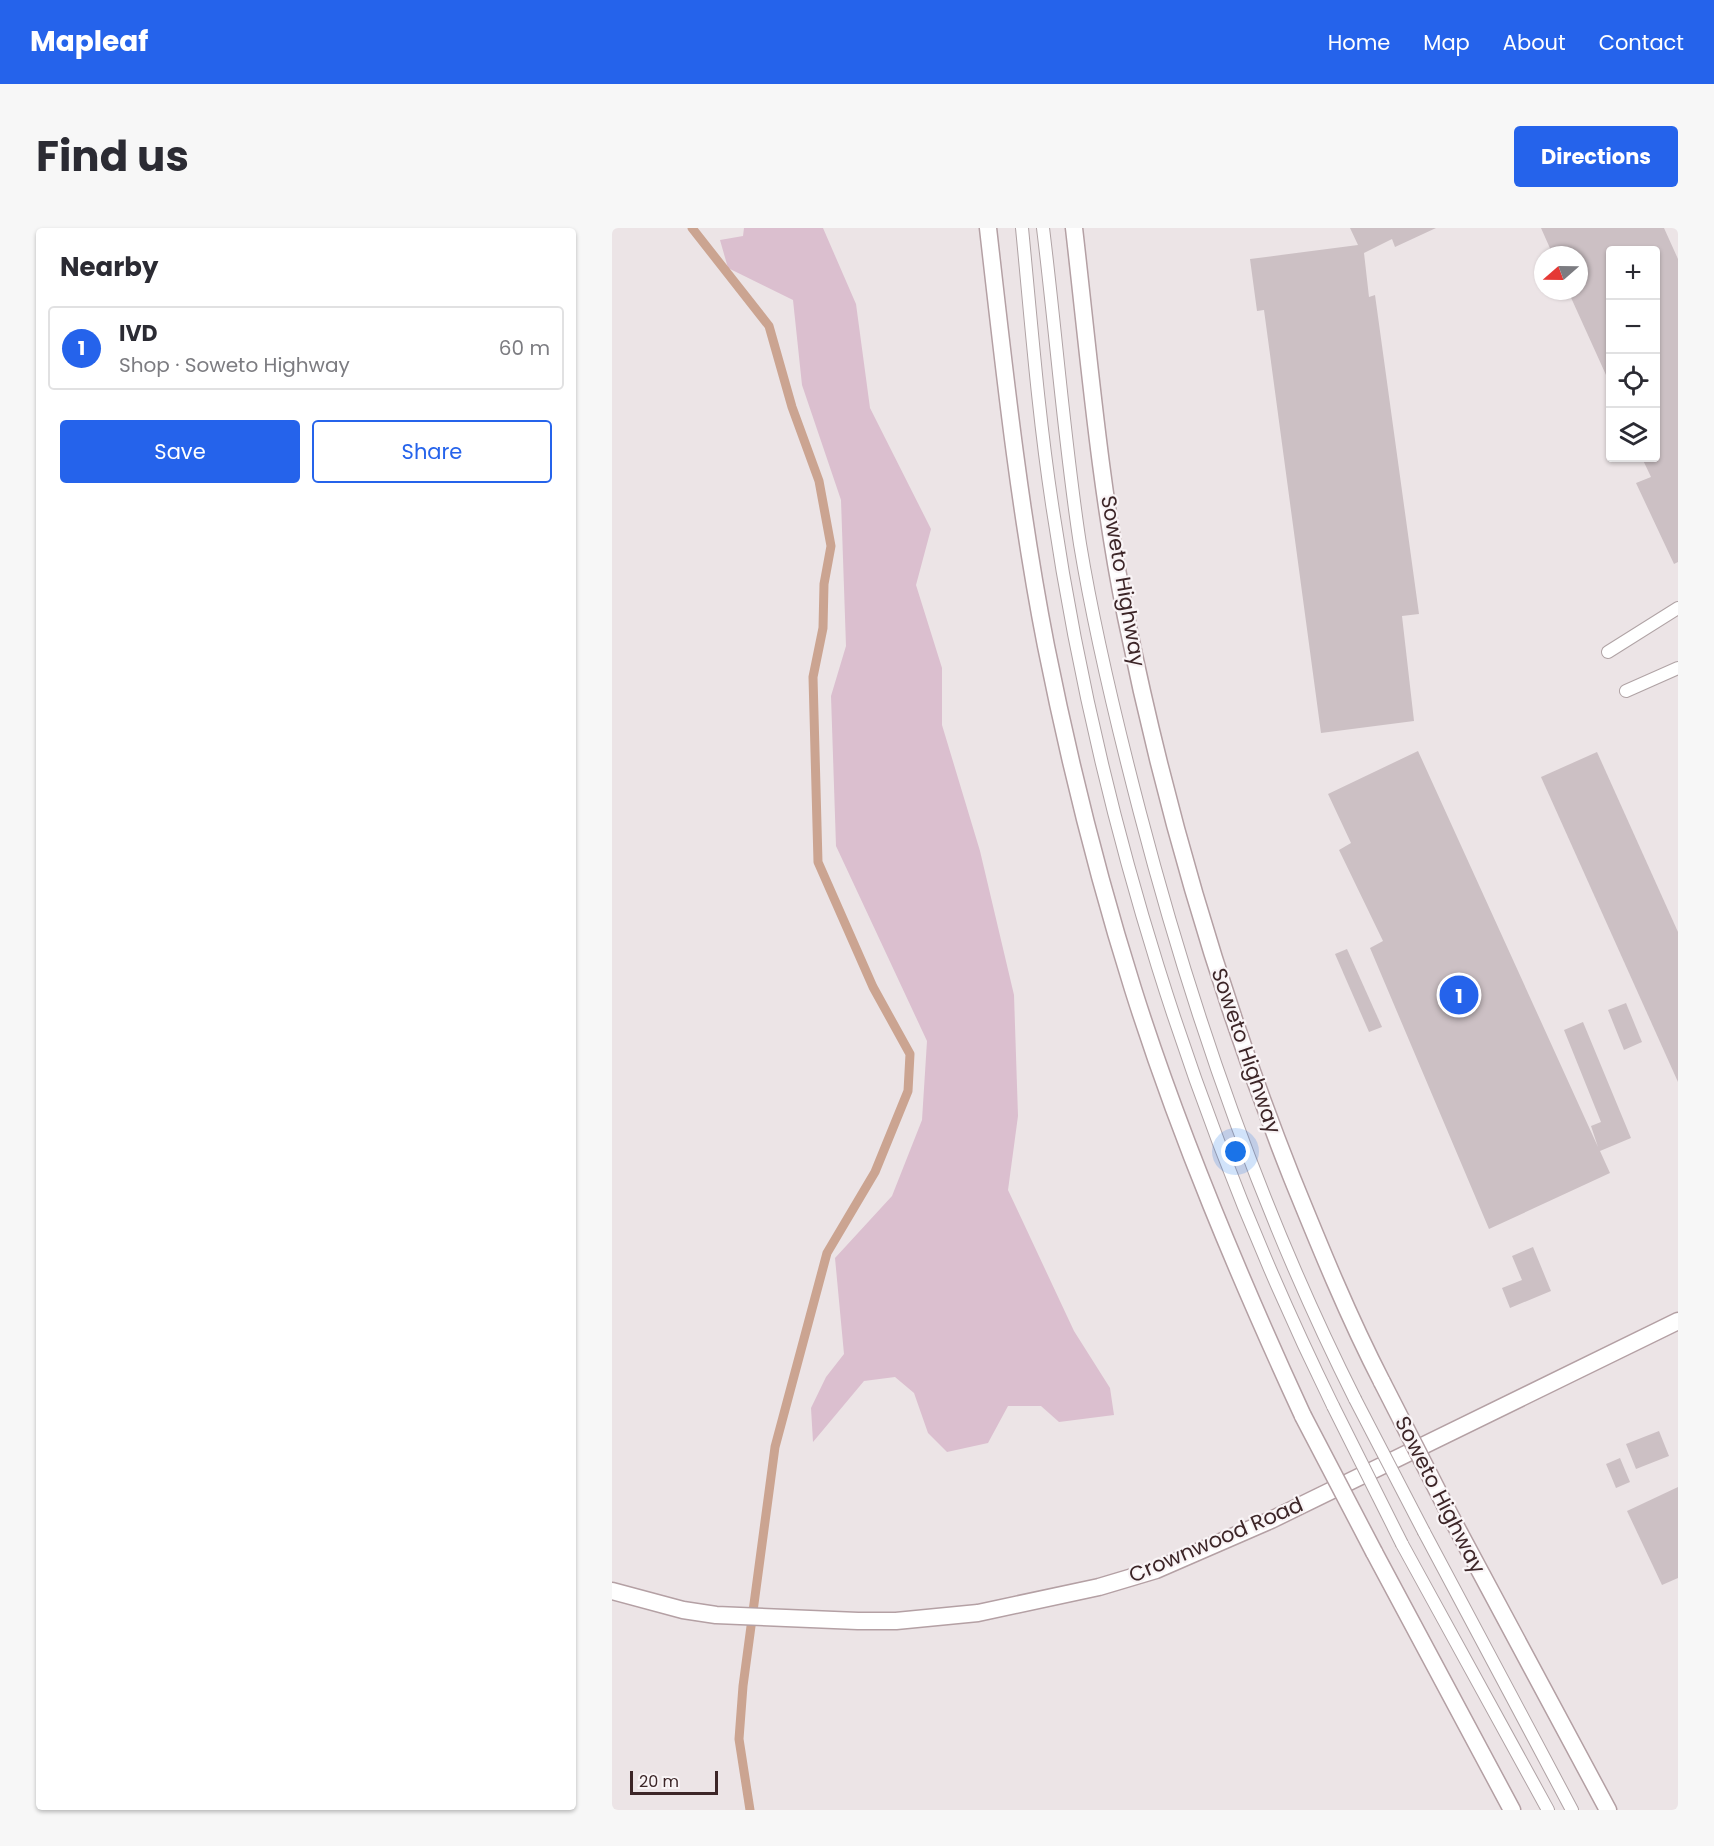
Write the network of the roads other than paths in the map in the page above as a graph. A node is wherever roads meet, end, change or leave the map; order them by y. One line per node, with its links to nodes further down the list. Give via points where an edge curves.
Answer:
1 (988, 228): 11 (main road, bridge, via 1014,453 1046,647 1094,850 1133,990 1205,1190 1303,1416)
2 (1022, 228): 12 (lane, bridge, via 1052,504 1101,760 1145,929 1237,1192 1295,1329 1402,1544)
3 (1043, 228): 13 (lane, Soweto Highway, bridge, via 1080,545 1114,713 1152,857 1219,1080 1321,1331)
4 (1074, 228): 14 (main road, Soweto Highway, bridge, via 1096,424 1124,604 1164,787 1208,941 1265,1110 1338,1292 1382,1382)
5 (1676, 612): 6 (lane)
6 (1608, 652)
7 (1678, 668): 8 (lane)
8 (1626, 692)
9 (1678, 1321): 10 (main road, Crownwood Road, via 1271,1520 1156,1570 1099,1587 978,1612 896,1621 716,1615)
10 (612, 1591)
11 (1512, 1810)
12 (1548, 1810)
13 (1572, 1810)
14 (1608, 1810)

